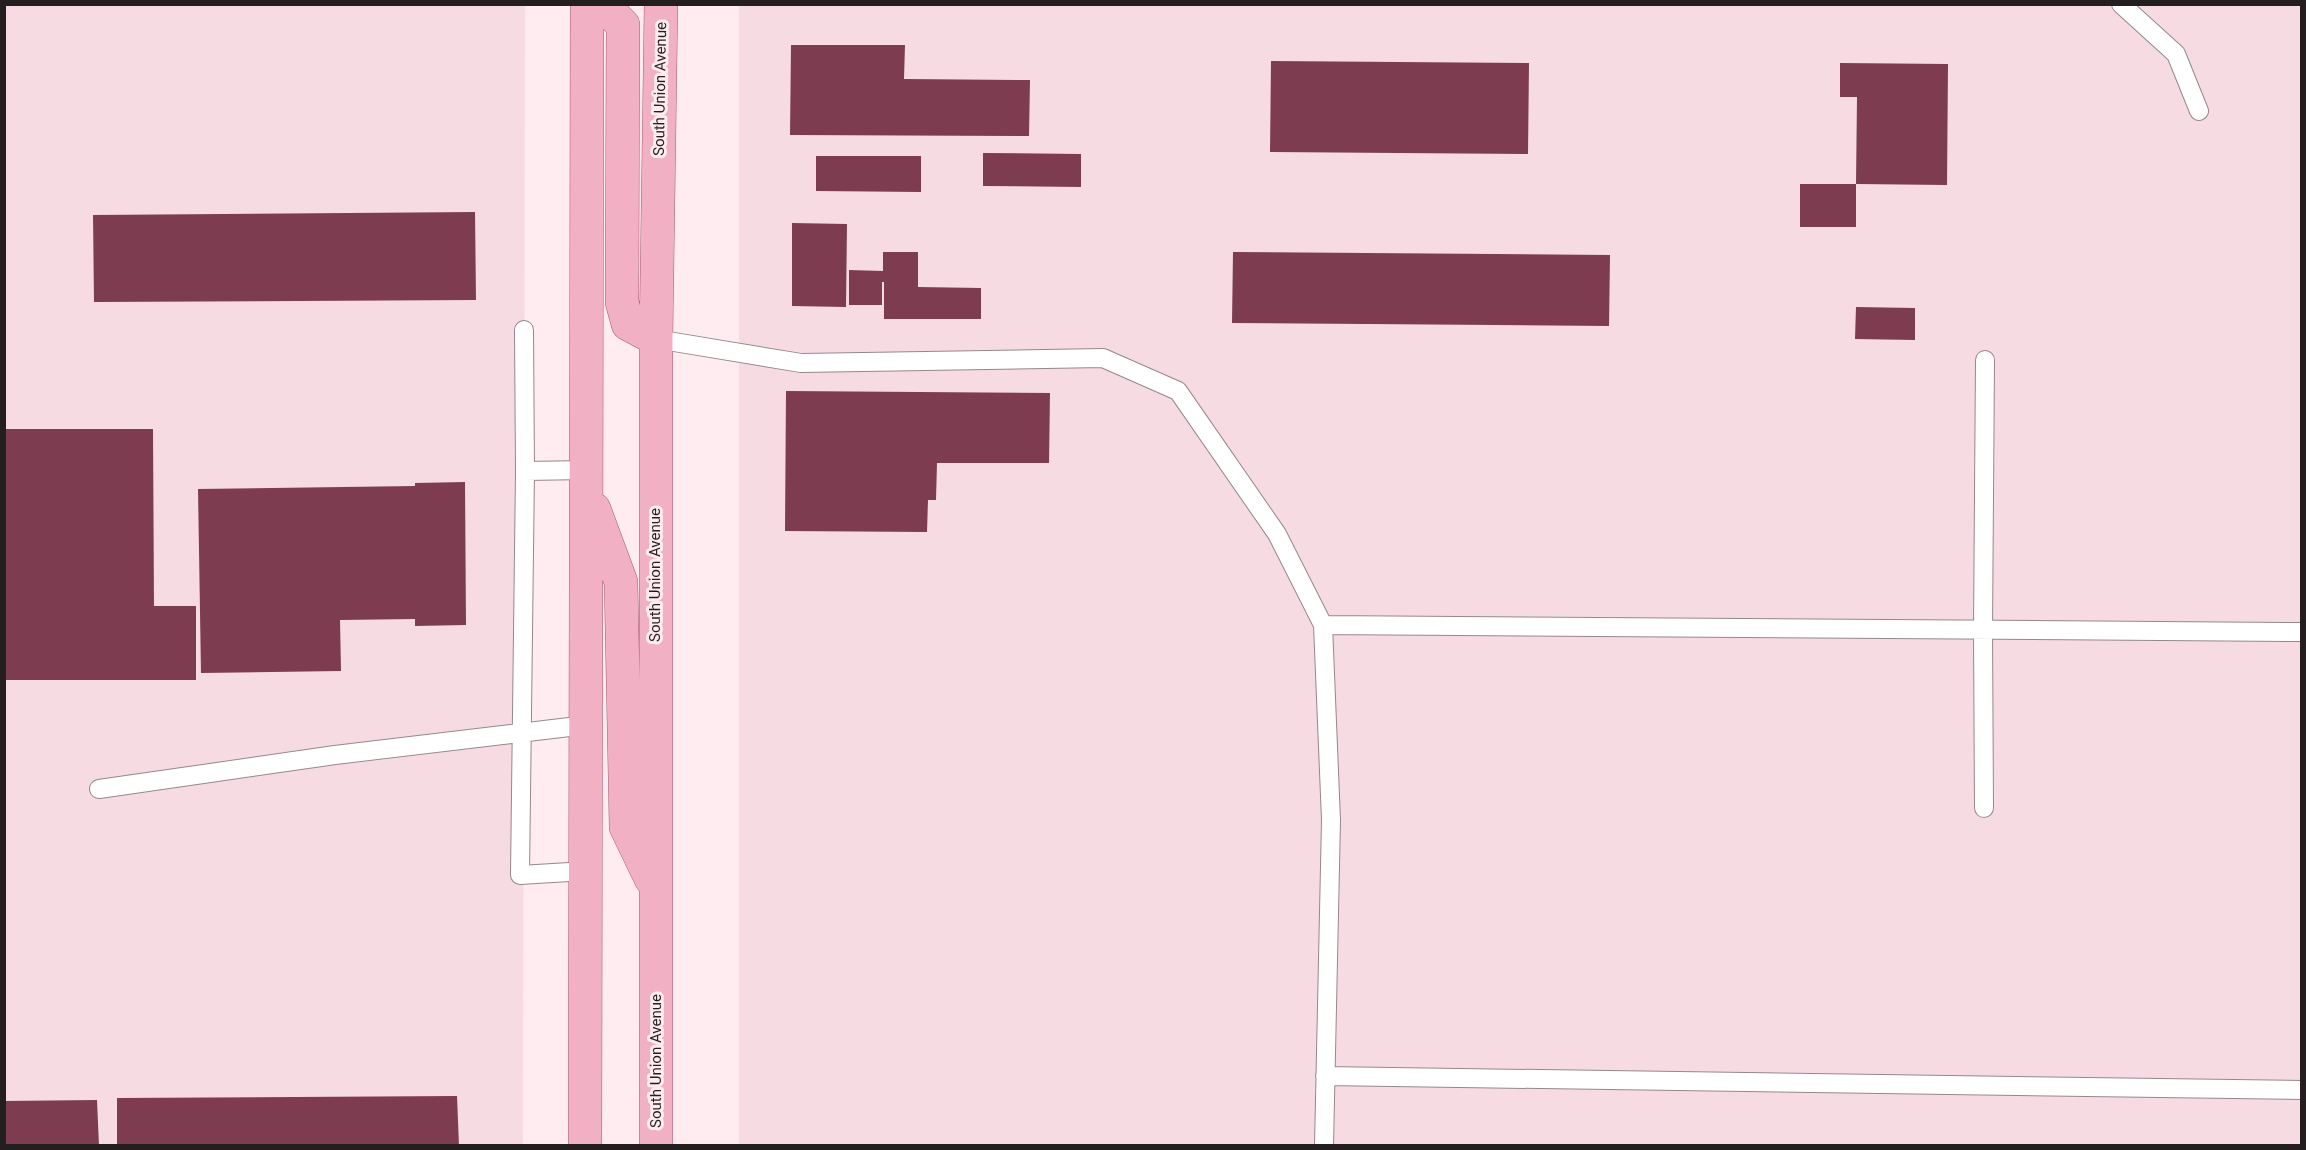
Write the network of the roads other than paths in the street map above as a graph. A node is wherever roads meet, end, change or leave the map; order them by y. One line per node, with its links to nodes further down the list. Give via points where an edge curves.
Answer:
1 (587, 4): 10 (main road)
2 (602, 4): 7 (main road, via 623,25 622,302 628,324)
3 (661, 4): 7 (main road, South Union Avenue)
4 (2121, 4): 5 (lane, via 2176,54)
5 (2199, 111)
6 (524, 330): 9 (lane)
7 (656, 339): 11 (lane, via 801,363 1103,358 1178,391 1277,534); 19 (main road, South Union Avenue)
8 (1985, 360): 12 (lane)
9 (525, 471): 10 (lane); 15 (lane)
10 (587, 479): 14 (main road); 19 (main road, via 621,582 626,827)
11 (1323, 625): 12 (lane); 20 (lane, via 1331,820)
12 (1983, 630): 13 (lane); 17 (lane)
13 (2301, 632)
14 (586, 726): 15 (lane); 18 (main road)
15 (523, 733): 16 (lane); 18 (lane, via 520,874)
16 (99, 789)
17 (1984, 808)
18 (586, 871): 22 (main road)
19 (655, 886): 23 (main road, South Union Avenue)
20 (1325, 1076): 21 (lane); 24 (lane)
21 (2301, 1090)
22 (585, 1146)
23 (656, 1146)
24 (1324, 1146)

